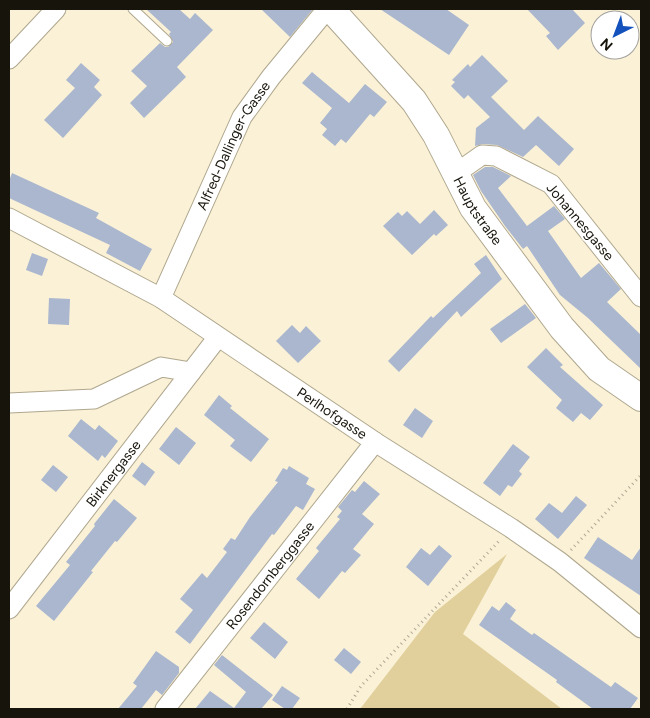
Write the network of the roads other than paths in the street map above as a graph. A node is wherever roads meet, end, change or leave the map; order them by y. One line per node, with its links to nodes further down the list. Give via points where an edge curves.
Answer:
1 (56, 9): 6 (street)
2 (133, 9): 5 (lane)
3 (327, 9): 10 (street, Alfred-Dallinger-Gasse, via 242,117)
4 (331, 9): 7 (main road, Hauptstraße, via 414,101 436,135)
5 (167, 42)
6 (9, 59)
7 (455, 174): 9 (street, Johannesgasse, via 482,155 496,156 551,184); 13 (main road, Hauptstraße, via 473,208 568,335 599,369)
8 (9, 218): 10 (street, Perlhofgasse)
9 (641, 296)
10 (161, 298): 11 (street, Perlhofgasse)
11 (218, 337): 12 (street, Birknergasse); 15 (street, Perlhofgasse)
12 (191, 372): 14 (street, via 161,367 94,399); 16 (street, Birknergasse)
13 (641, 398)
14 (9, 403)
15 (375, 442): 17 (street, Perlhofgasse, via 560,562); 18 (street, Rosendornberggasse)
16 (9, 609)
17 (641, 628)
18 (165, 709)

